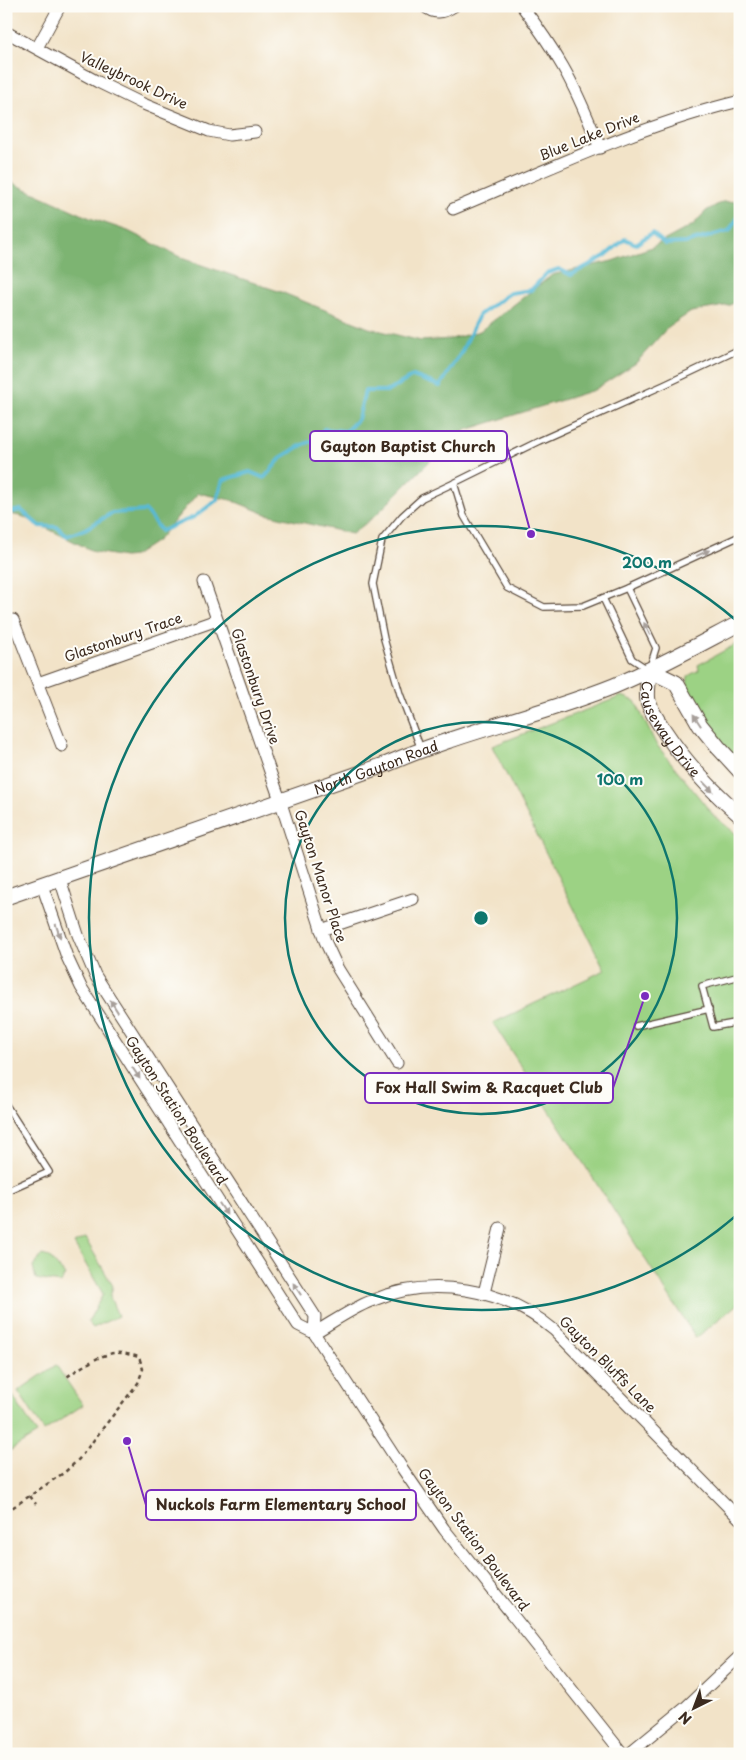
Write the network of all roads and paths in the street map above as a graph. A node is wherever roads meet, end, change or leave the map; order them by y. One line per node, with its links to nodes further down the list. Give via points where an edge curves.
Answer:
1 (60, 6): 6 (street)
2 (424, 6): 3 (street, via 438,13)
3 (454, 6)
4 (522, 6): 9 (street, via 563,67)
5 (6, 32): 6 (street, Valleybrook Drive)
6 (37, 48): 8 (street, Valleybrook Drive, via 141,103 209,131 229,135)
7 (740, 101): 9 (street, Blue Lake Drive, via 667,121)
8 (255, 132)
9 (600, 148): 10 (street, Blue Lake Drive)
10 (453, 209)
11 (740, 350): 12 (lane)
12 (454, 483): 16 (lane, via 464,516 507,588 544,608 583,606); 23 (lane, via 422,498 382,540 373,584 400,694)
13 (740, 536): 15 (lane, one-way to 13)
14 (204, 582): 18 (street, Glastonbury Drive)
15 (627, 588): 16 (lane); 20 (lane, one-way to 15, via 656,648)
16 (603, 598): 20 (lane, via 632,659)
17 (13, 620): 21 (street)
18 (217, 620): 21 (street, Glastonbury Trace); 25 (street, Glastonbury Drive)
19 (740, 623): 20 (street, North Gayton Road)
20 (649, 670): 23 (street, North Gayton Road, via 603,690); 24 (street, Causeway Drive, one-way to 20, via 700,724 676,683); 26 (street, Causeway Drive, one-way to 26, via 648,700 660,724 695,773)
21 (38, 683): 22 (street)
22 (62, 746)
23 (421, 749): 25 (street, North Gayton Road, via 382,766)
24 (740, 771)
25 (280, 800): 27 (street, North Gayton Road); 31 (street, Gayton Manor Place)
26 (740, 815)
27 (60, 879): 28 (street, North Gayton Road); 41 (street, Gayton Station Boulevard, one-way to 27, via 315,1316 95,975)
28 (42, 885): 29 (street, North Gayton Road); 41 (street, Gayton Station Boulevard, one-way to 41, via 81,987 298,1325)
29 (6, 897)
30 (413, 899): 31 (street)
31 (321, 930): 36 (street, Gayton Manor Place, via 338,969)
32 (740, 976): 33 (lane, via 702,986)
33 (708, 1009): 34 (lane, via 713,1027); 35 (lane)
34 (740, 1022)
35 (636, 1026)
36 (397, 1064)
37 (6, 1105): 38 (lane, via 49,1172)
38 (6, 1191)
39 (500, 1228): 40 (street)
40 (484, 1293): 41 (street, Gayton Bluffs Lane, via 432,1288 401,1291 357,1307); 46 (street, Gayton Bluffs Lane, via 526,1310 554,1330)
41 (314, 1333): 48 (street, Gayton Station Boulevard, via 444,1529)
42 (67, 1376): 43 (path, via 113,1353 139,1357 143,1369 138,1382 79,1460)
43 (30, 1496): 44 (path); 45 (path)
44 (36, 1504)
45 (6, 1512)
46 (740, 1519)
47 (740, 1656): 49 (street)
48 (624, 1754)
49 (630, 1754)

